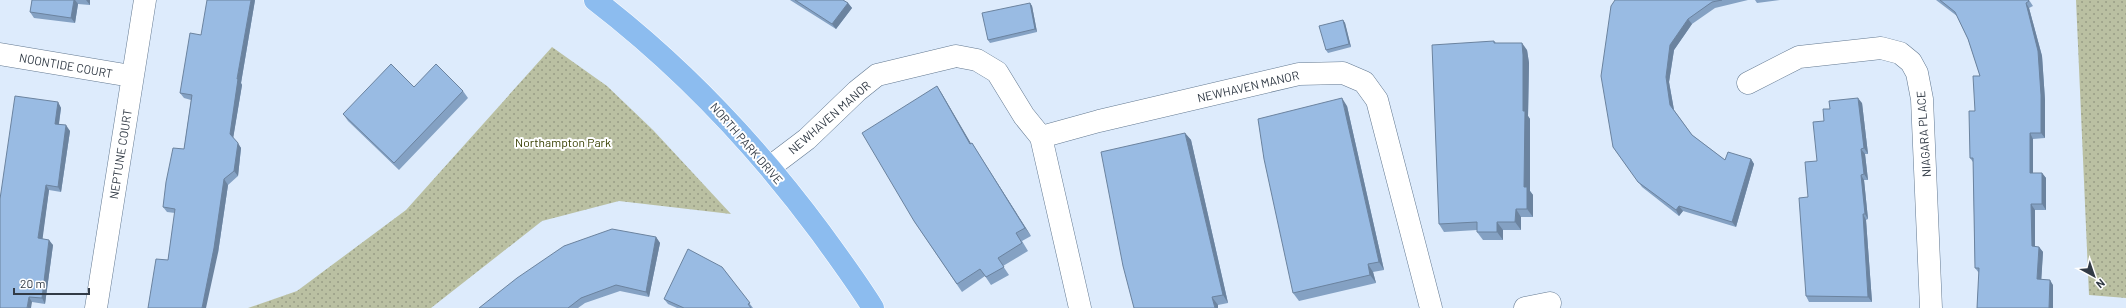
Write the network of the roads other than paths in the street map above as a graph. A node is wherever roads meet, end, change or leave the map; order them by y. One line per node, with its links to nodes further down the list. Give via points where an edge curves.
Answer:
1 (145, 0): 4 (street, NEPTUNE COURT)
2 (595, 0): 7 (main road, NORTH PARK DRIVE, via 658,52 716,107)
3 (0, 54): 4 (street, NOONTIDE COURT)
4 (131, 76): 9 (street, NEPTUNE COURT)
5 (1748, 83): 14 (street, NIAGARA PLACE, via 1799,57 1881,48 1900,52 1911,62 1917,73 1922,98)
6 (1041, 137): 7 (street, NEWHAVEN MANOR, via 1024,116 997,72 977,60 956,56 876,75 807,139); 11 (street, NEWHAVEN MANOR); 12 (street, NEWHAVEN MANOR, via 1299,74 1342,73 1364,82 1377,100)
7 (770, 167): 10 (main road, NORTH PARK DRIVE)
8 (1550, 303): 13 (street)
9 (96, 308)
10 (873, 308)
11 (1080, 308)
12 (1431, 308)
13 (1525, 308)
14 (1931, 308)

